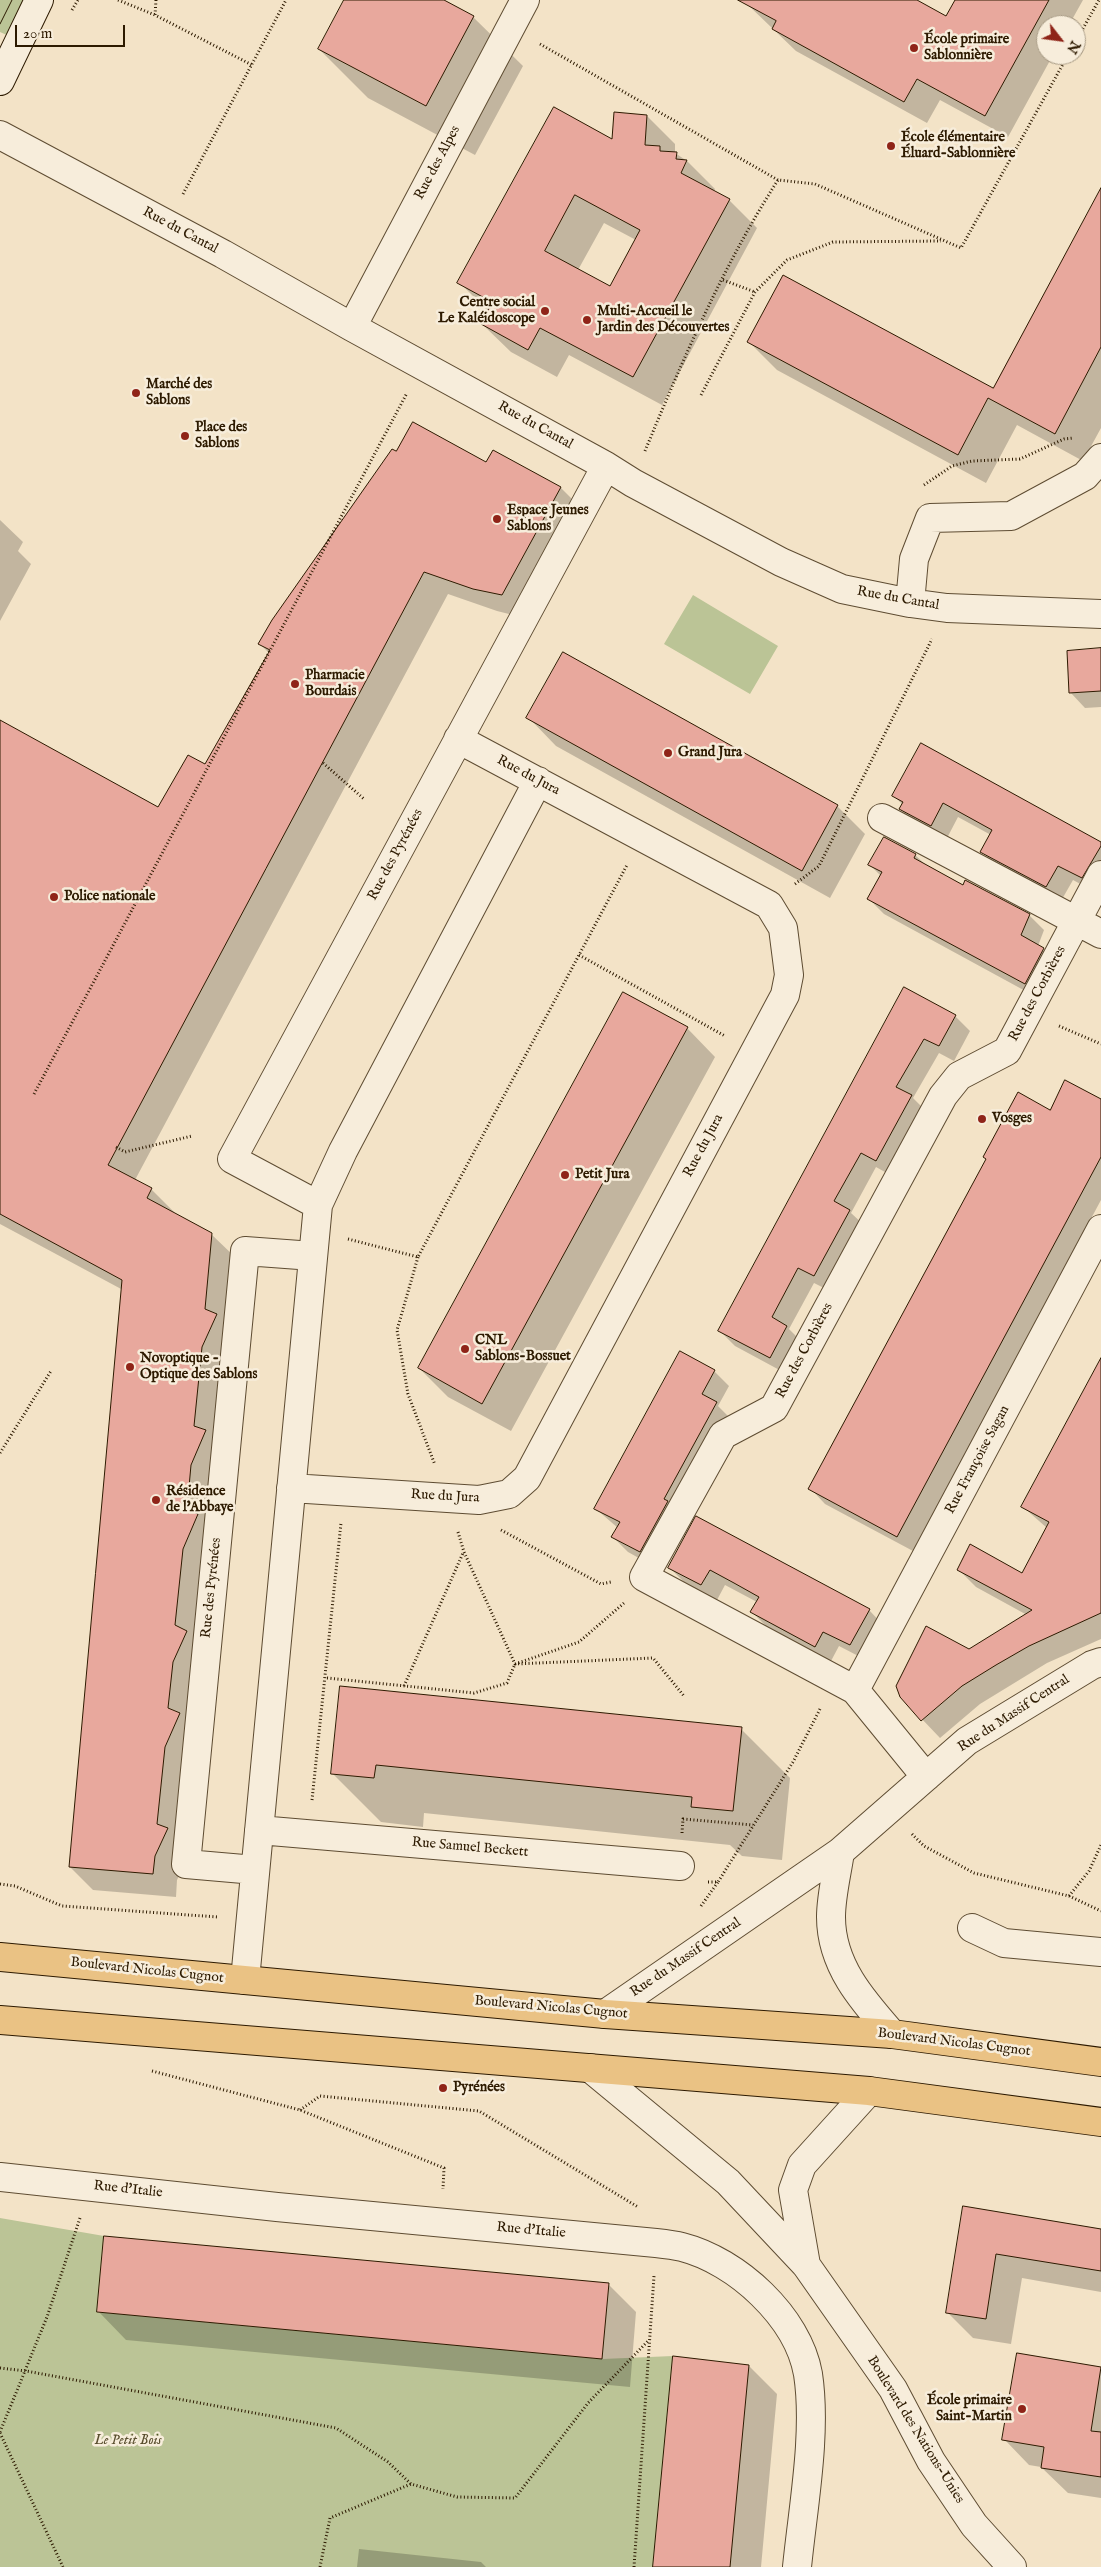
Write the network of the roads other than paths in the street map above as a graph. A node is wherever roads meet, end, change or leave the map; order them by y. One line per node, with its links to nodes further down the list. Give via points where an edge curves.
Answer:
1 (39, 0): 3 (street)
2 (525, 0): 5 (street, Rue des Alpes)
3 (0, 81)
4 (0, 135): 5 (street, Rue du Cantal)
5 (352, 327): 7 (street, Rue du Cantal)
6 (1101, 458): 8 (street, via 1085,476 1011,516 930,518 914,559)
7 (606, 466): 8 (street, Rue du Cantal, via 781,562 842,589); 10 (street, Rue des Pyrénées)
8 (910, 603): 9 (street, Rue du Cantal, via 947,608)
9 (1101, 614)
10 (458, 739): 11 (street, Rue du Jura); 17 (street, Rue des Pyrénées, via 232,1159)
11 (538, 781): 17 (street, via 343,1151); 18 (street, Rue du Jura, via 768,905 783,928 789,976 784,995 527,1478 509,1494 479,1500)
12 (882, 818): 14 (street)
13 (1101, 876): 14 (street, Rue des Corbières)
14 (1077, 921): 15 (street); 20 (street, Rue des Corbières, via 1008,1051 959,1076 943,1096 774,1408 722,1435 644,1577)
15 (1101, 934)
16 (1101, 1229): 20 (street, Rue Françoise Sagan)
17 (316, 1231): 18 (street); 25 (street, Rue des Pyrénées, via 245,1252 186,1864)
18 (291, 1488): 22 (street)
19 (1101, 1662): 21 (street, Rue du Massif Central, via 966,1742)
20 (845, 1685): 21 (street)
21 (926, 1777): 23 (street, Rue du Massif Central)
22 (259, 1830): 24 (street, Rue Samuel Beckett); 25 (street)
23 (840, 1852): 30 (street, Rue du Massif Central); 32 (street, via 831,1916 833,1942 857,1994)
24 (680, 1866)
25 (255, 1870): 29 (street)
26 (972, 1928): 27 (street, via 1004,1944)
27 (1101, 1952)
28 (0, 1957): 29 (main road, Boulevard Nicolas Cugnot)
29 (245, 1980): 30 (main road, Boulevard Nicolas Cugnot)
30 (605, 2014): 32 (main road, Boulevard Nicolas Cugnot)
31 (0, 2020): 34 (main road)
32 (892, 2034): 33 (main road, Boulevard Nicolas Cugnot)
33 (1101, 2062)
34 (590, 2068): 35 (main road); 38 (street, Boulevard des Nations-Unies, via 728,2182)
35 (869, 2090): 36 (main road); 38 (street, Boulevard des Nations-Unies, via 802,2165 793,2190)
36 (1101, 2122)
37 (0, 2177): 39 (street, Rue d'Italie, via 682,2247 701,2254 749,2282 787,2323 808,2372 812,2418)
38 (806, 2265): 40 (street, Boulevard des Nations-Unies, via 893,2389 932,2461 974,2525)
39 (797, 2567)
40 (1012, 2567)

